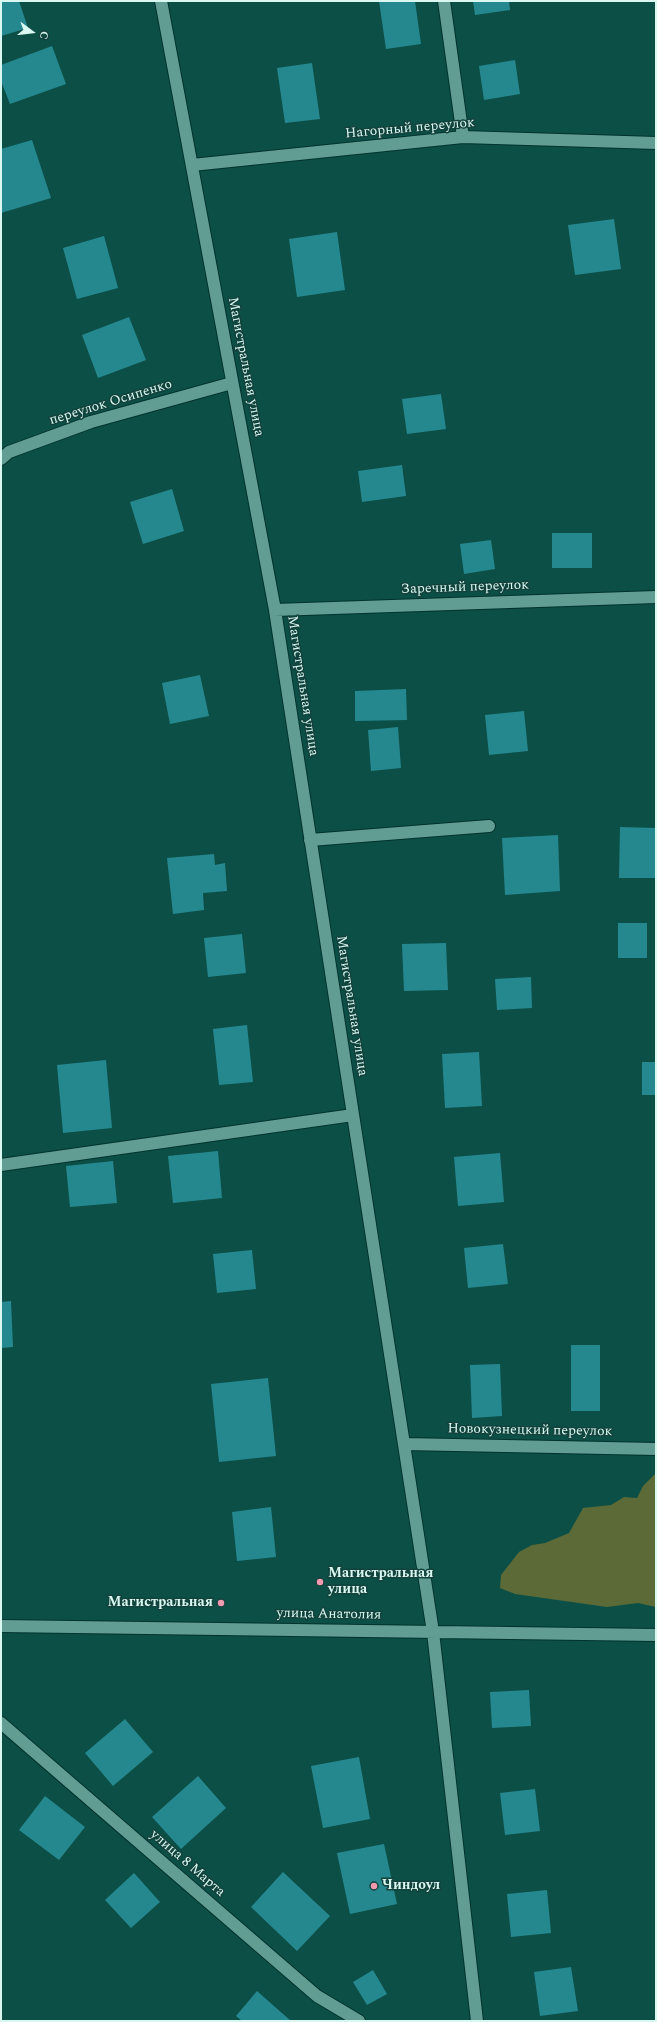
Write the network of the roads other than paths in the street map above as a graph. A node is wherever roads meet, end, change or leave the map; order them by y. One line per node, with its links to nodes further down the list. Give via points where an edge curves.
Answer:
1 (161, 1): 5 (street, Магистральная улица)
2 (444, 1): 3 (street)
3 (464, 137): 4 (street, Нагорный переулок); 5 (street, Нагорный переулок)
4 (656, 143)
5 (192, 165): 6 (street, Магистральная улица)
6 (232, 383): 7 (street, переулок Осипенко, via 91,422 8,452); 9 (street, Магистральная улица)
7 (1, 459)
8 (656, 597): 9 (street, Заречный переулок)
9 (275, 610): 11 (street, Магистральная улица)
10 (490, 826): 11 (street)
11 (310, 840): 12 (street, Магистральная улица)
12 (353, 1115): 13 (street); 14 (street, Магистральная улица)
13 (1, 1165)
14 (404, 1444): 15 (street, Новокузнецкий переулок); 17 (street, Магистральная улица)
15 (656, 1449)
16 (1, 1626): 17 (street, улица Анатолия)
17 (433, 1632): 18 (street, улица Анатолия); 21 (street, Магистральная улица)
18 (656, 1634)
19 (1, 1723): 20 (street, улица 8 Марта, via 317,1996)
20 (359, 2021)
21 (477, 2021)

